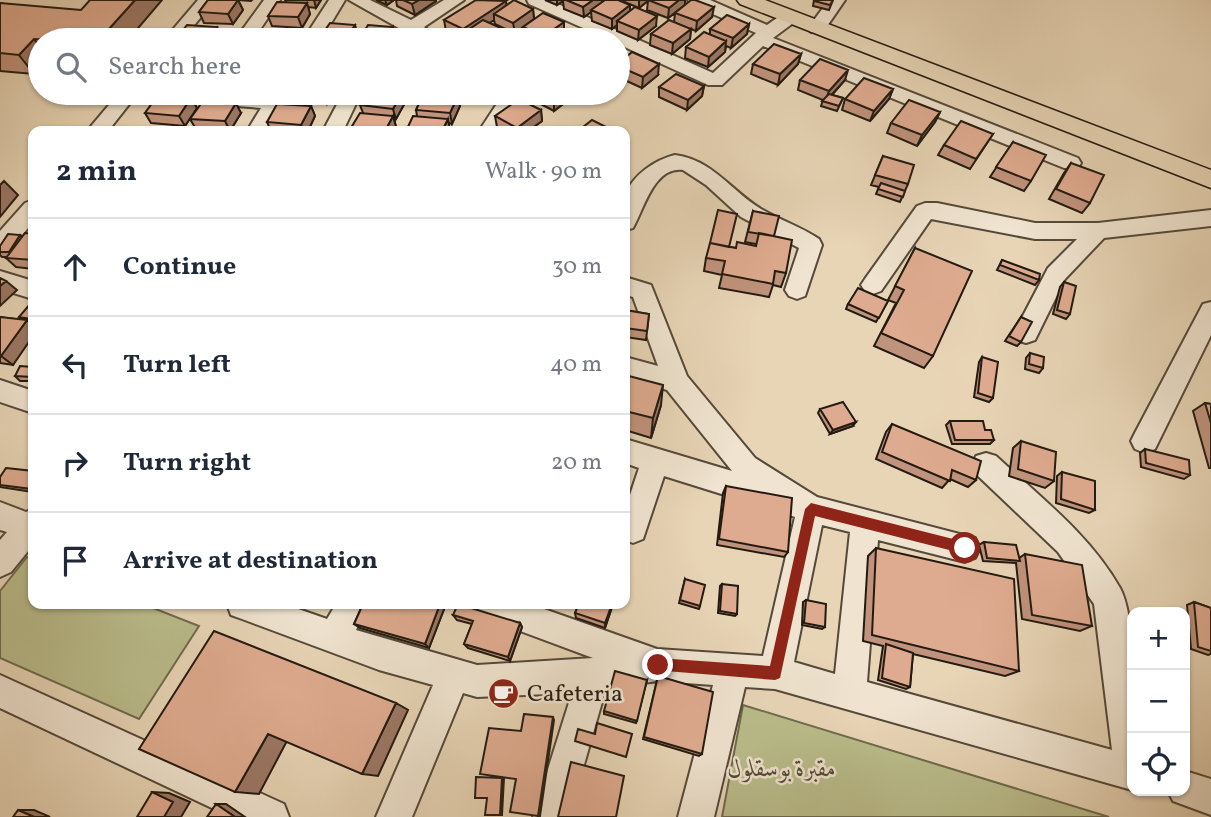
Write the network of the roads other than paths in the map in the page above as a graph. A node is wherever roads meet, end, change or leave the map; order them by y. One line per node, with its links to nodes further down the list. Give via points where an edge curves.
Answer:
1 (207, 0): 12 (street)
2 (272, 0): 13 (street)
3 (337, 0): 14 (street)
4 (357, 0): 11 (street)
5 (456, 0): 11 (street)
6 (535, 0): 15 (street)
7 (696, 0): 17 (street)
8 (747, 0): 10 (main road)
9 (837, 0): 16 (street)
10 (790, 17): 16 (main road); 17 (street)
11 (412, 27)
12 (183, 28)
13 (252, 28)
14 (320, 28)
15 (593, 28)
16 (817, 28): 28 (main road)
17 (764, 36): 18 (street, via 715,81); 27 (street)
18 (630, 44)
19 (121, 105): 23 (street)
20 (273, 105): 24 (street)
21 (346, 105): 25 (street)
22 (505, 105): 26 (street)
23 (106, 126)
24 (260, 126)
25 (335, 126)
26 (492, 126)
27 (1071, 163)
28 (1211, 179)
29 (630, 203): 38 (street, via 657,169 673,161 701,170 748,212 811,245)
30 (1211, 218): 32 (street)
31 (25, 230): 33 (street)
32 (1098, 231): 35 (street, via 1035,230 925,211); 40 (street, via 1056,274)
33 (0, 246)
34 (0, 281): 37 (street)
35 (873, 285)
36 (630, 287): 42 (street, via 643,290)
37 (28, 289)
38 (797, 290)
39 (1211, 311): 45 (street)
40 (1026, 333)
41 (630, 368): 42 (street)
42 (676, 382): 49 (street, via 744,467)
43 (0, 391): 44 (street)
44 (28, 400)
45 (1145, 441)
46 (630, 452): 47 (street)
47 (655, 460): 49 (street); 53 (street)
48 (986, 466): 68 (street, via 1068,542 1109,599)
49 (811, 509): 51 (street); 63 (street)
50 (0, 516): 52 (street)
51 (865, 523): 55 (street); 67 (street)
52 (28, 525)
53 (630, 528)
54 (28, 530): 56 (street)
55 (965, 548)
56 (0, 562)
57 (256, 609): 60 (street)
58 (350, 609): 60 (street)
59 (502, 609): 61 (street)
60 (335, 637): 65 (street)
61 (658, 665): 62 (street); 64 (street)
62 (733, 670): 63 (street); 75 (street)
63 (775, 673): 67 (street)
64 (594, 674): 65 (street, via 477,681); 74 (street)
65 (454, 675): 73 (street)
66 (0, 691): 72 (street)
67 (850, 692): 69 (street)
68 (1127, 733)
69 (1127, 769)
70 (1190, 791): 71 (street)
71 (1211, 797)
72 (271, 817)
73 (394, 817)
74 (551, 817)
75 (696, 817)

